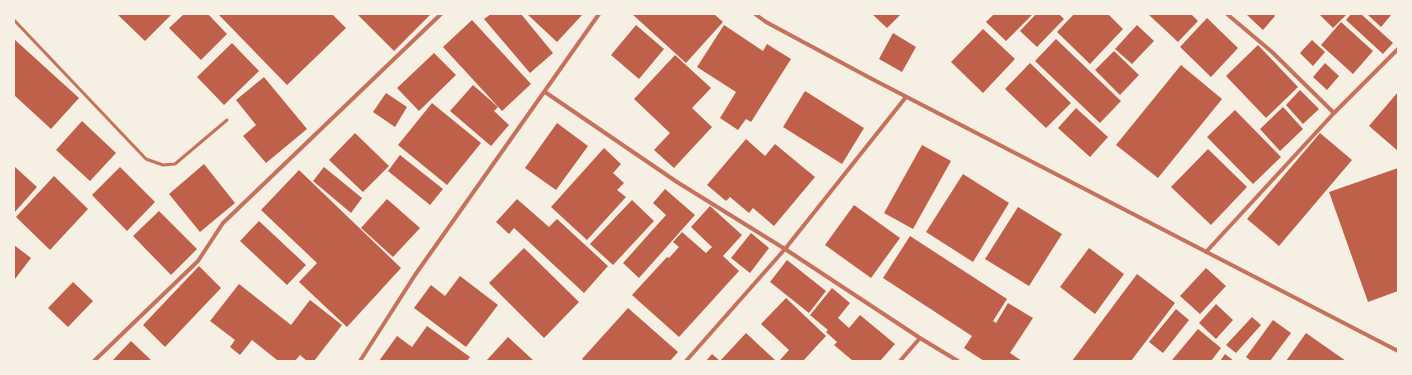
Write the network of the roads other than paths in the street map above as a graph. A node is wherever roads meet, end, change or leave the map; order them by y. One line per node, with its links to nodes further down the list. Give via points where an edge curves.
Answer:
1 (441, 14): 15 (street, via 223,223 198,261)
2 (599, 14): 7 (street)
3 (755, 14): 8 (street)
4 (1227, 14): 9 (street, via 1272,52)
5 (14, 20): 10 (lane, via 146,159 163,166 175,164)
6 (1398, 49): 9 (street)
7 (545, 92): 11 (street, via 678,182); 16 (street, via 415,276)
8 (906, 97): 11 (street); 12 (street)
9 (1334, 114): 12 (street)
10 (227, 120)
11 (785, 249): 13 (street); 17 (street)
12 (1206, 252): 14 (street)
13 (920, 338): 18 (street); 19 (street)
14 (1398, 351)
15 (94, 361)
16 (360, 361)
17 (686, 361)
18 (900, 361)
19 (958, 361)

